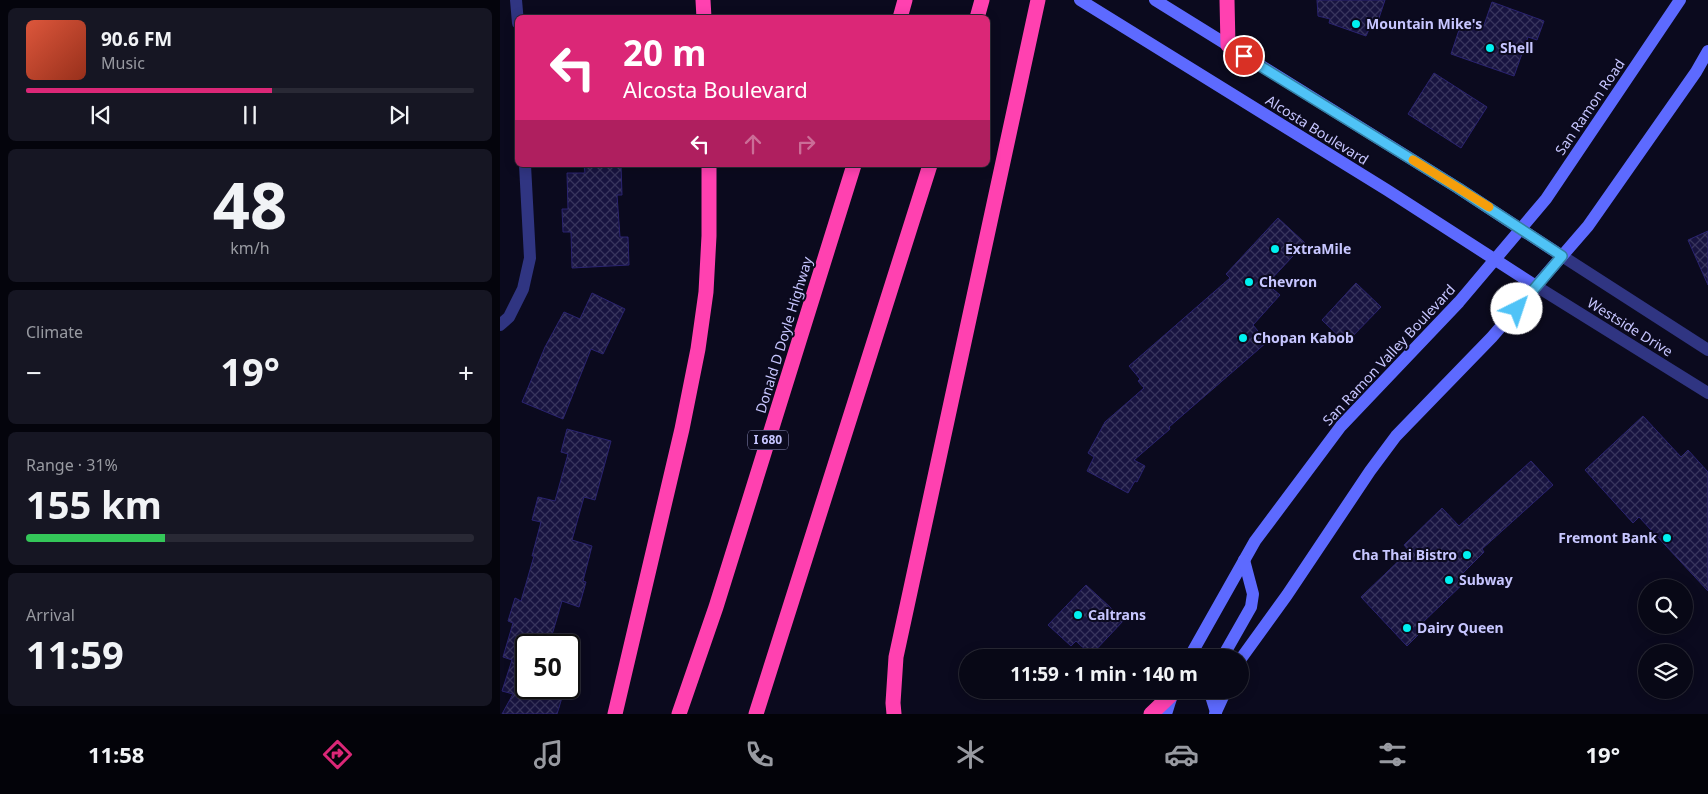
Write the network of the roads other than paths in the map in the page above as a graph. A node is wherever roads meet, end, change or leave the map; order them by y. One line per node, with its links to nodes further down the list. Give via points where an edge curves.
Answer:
1 (516, 0): 10 (street)
2 (703, 0): 11 (highway)
3 (905, 0): 12 (highway)
4 (982, 0): 13 (highway)
5 (1038, 0): 39 (highway, via 896,657)
6 (1081, 0): 22 (main road, Alcosta Boulevard)
7 (1155, 0): 14 (main road, Alcosta Boulevard)
8 (1227, 0): 14 (highway)
9 (1680, 0): 20 (main road, San Ramon Road, via 1546,199)
10 (517, 15)
11 (704, 15)
12 (901, 15)
13 (977, 15)
14 (1228, 45): 20 (main road, Alcosta Boulevard)
15 (1708, 50): 21 (main road, via 1588,226)
16 (525, 167): 24 (street, via 530,258 523,289 509,317)
17 (709, 167): 36 (highway, via 706,292 698,349)
18 (853, 167): 37 (highway, Donald D Doyle Highway / I 680)
19 (929, 167): 38 (highway)
20 (1521, 229): 21 (main road, Alcosta Boulevard); 22 (main road, San Ramon Valley Boulevard)
21 (1562, 256): 23 (main road); 25 (street, Westside Drive)
22 (1495, 260): 23 (main road, Alcosta Boulevard); 27 (main road, San Ramon Valley Boulevard, via 1341,426)
23 (1536, 286): 26 (street, Westside Drive); 30 (main road, via 1492,337 1396,436)
24 (500, 326)
25 (1708, 350)
26 (1708, 394)
27 (1244, 560): 28 (main road, San Ramon Valley Boulevard); 29 (main road, via 1253,594 1250,607)
28 (1194, 649)
29 (1227, 649)
30 (1248, 649)
31 (1167, 699): 40 (highway)
32 (1171, 699): 41 (main road)
33 (1211, 699): 35 (main road)
34 (1222, 699): 35 (main road)
35 (1215, 713)
36 (615, 714)
37 (680, 714)
38 (756, 714)
39 (894, 714)
40 (1151, 714)
41 (1166, 714)

